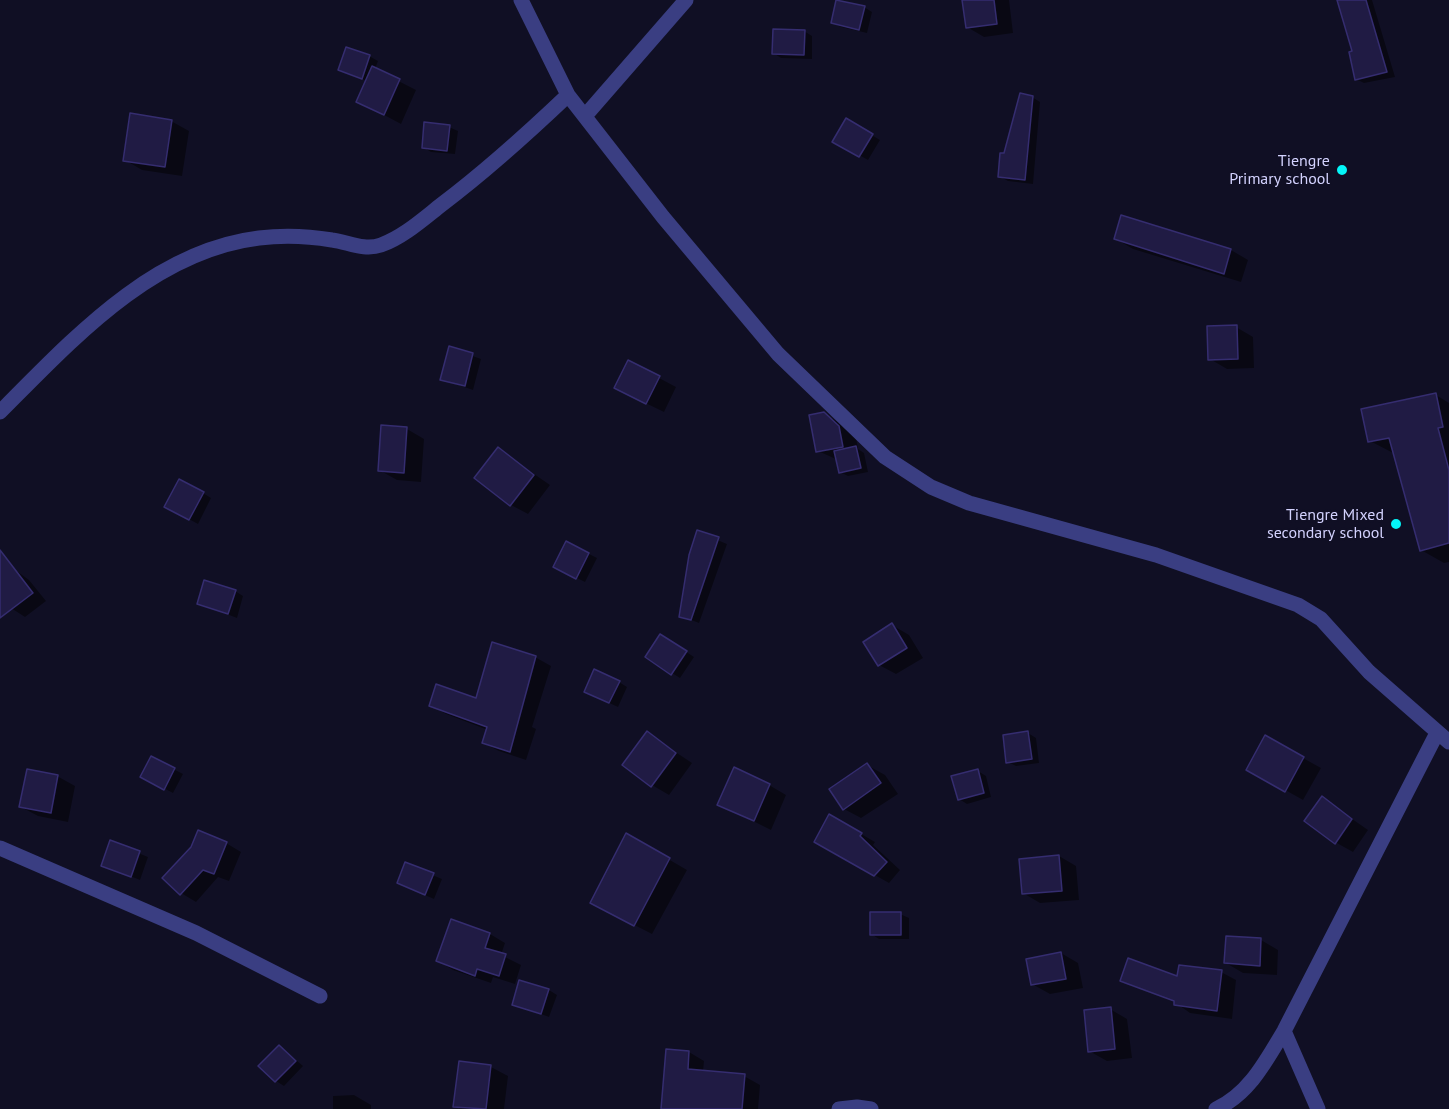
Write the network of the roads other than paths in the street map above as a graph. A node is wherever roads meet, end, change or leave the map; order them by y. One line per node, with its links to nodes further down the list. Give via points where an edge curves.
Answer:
1 (521, 0): 3 (street)
2 (686, 0): 4 (street)
3 (568, 95): 4 (street); 5 (street, via 506,154 400,236 378,246 357,247 299,236 260,237 222,245 165,271 93,320)
4 (585, 116): 6 (street, via 663,217 778,354 885,457 931,487 969,503 1156,555 1298,605 1321,620 1369,672)
5 (0, 412)
6 (1443, 737): 9 (street)
7 (0, 848): 8 (street, via 196,933)
8 (320, 996)
9 (1284, 1031): 12 (street, via 1256,1076 1232,1102); 13 (street)
10 (841, 1109): 11 (street)
11 (871, 1109)
12 (1216, 1109)
13 (1318, 1109)

